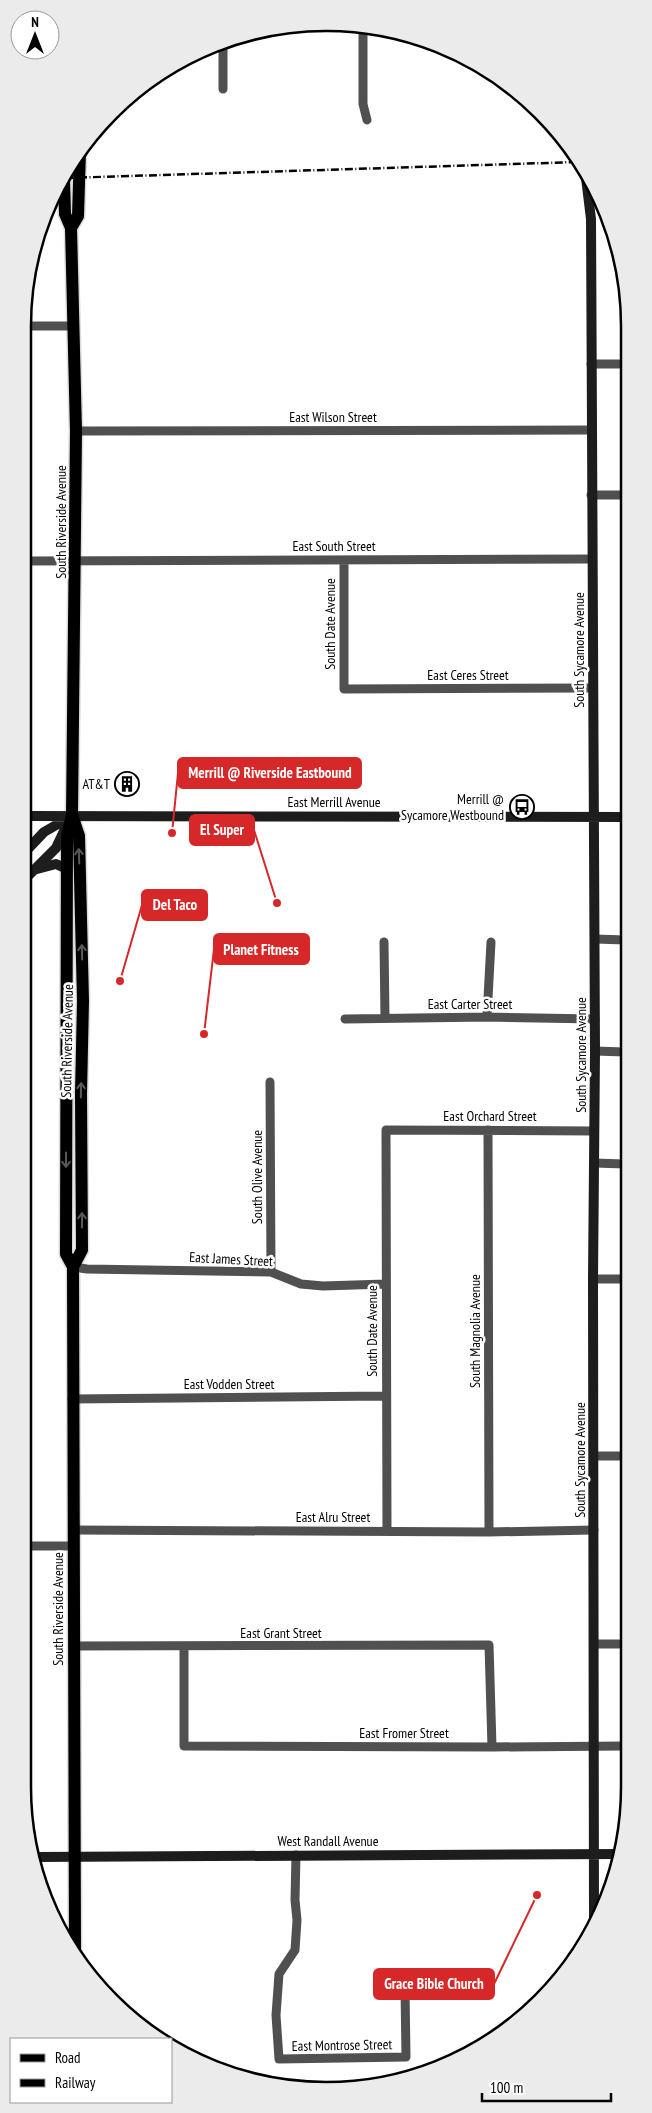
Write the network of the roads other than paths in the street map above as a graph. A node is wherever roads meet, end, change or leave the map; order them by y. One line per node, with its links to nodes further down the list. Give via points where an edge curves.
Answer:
1 (363, 34): 4 (street, via 363,104)
2 (223, 50): 3 (street)
3 (223, 89)
4 (367, 120)
5 (80, 164): 8 (main road, South Riverside Avenue, via 78,216)
6 (64, 192): 8 (main road, South Riverside Avenue, via 65,214)
7 (591, 198): 11 (street, South Sycamore Avenue)
8 (71, 228): 10 (main road, South Riverside Avenue)
9 (31, 326): 10 (street)
10 (74, 326): 14 (main road, South Riverside Avenue)
11 (591, 364): 12 (street); 13 (street, South Sycamore Avenue)
12 (621, 364)
13 (591, 430): 14 (street, East Wilson Street); 15 (street, South Sycamore Avenue)
14 (76, 431): 20 (main road, South Riverside Avenue)
15 (591, 495): 16 (street); 17 (street, South Sycamore Avenue)
16 (621, 495)
17 (592, 559): 18 (street, East South Street); 21 (street, South Sycamore Avenue)
18 (344, 560): 20 (street, East South Street); 22 (street, South Date Avenue)
19 (31, 561): 20 (street, East South Street)
20 (76, 562): 23 (main road, South Riverside Avenue)
21 (593, 688): 22 (street, East Ceres Street); 25 (street, South Sycamore Avenue)
22 (344, 689)
23 (72, 815): 24 (street, East Merrill Avenue); 25 (street, East Merrill Avenue); 27 (street, via 44,832); 28 (main road, South Riverside Avenue, via 67,836); 29 (street, via 56,848); 47 (main road, South Riverside Avenue, one-way to 23, via 82,1250 83,1001 79,836)
24 (31, 816)
25 (593, 817): 26 (street, East Merrill Avenue); 31 (street, South Sycamore Avenue)
26 (621, 817)
27 (31, 846)
28 (67, 869): 29 (street, via 56,864); 47 (main road, South Riverside Avenue, one-way to 47, via 66,1254)
29 (34, 870): 30 (street)
30 (31, 873)
31 (595, 939): 32 (street); 38 (street, South Sycamore Avenue)
32 (621, 940)
33 (384, 942): 37 (street)
34 (490, 942): 35 (street)
35 (487, 1017): 37 (street, East Carter Street); 38 (street, East Carter Street)
36 (345, 1018): 37 (street, East Carter Street)
37 (385, 1018)
38 (595, 1019): 39 (street, South Sycamore Avenue)
39 (595, 1052): 40 (street); 44 (street, South Sycamore Avenue)
40 (621, 1052)
41 (270, 1082): 48 (street, South Olive Avenue)
42 (386, 1130): 43 (street, East Orchard Street); 51 (street, South Date Avenue)
43 (488, 1130): 44 (street, East Orchard Street); 59 (street, South Magnolia Avenue)
44 (594, 1131): 45 (street, South Sycamore Avenue)
45 (594, 1164): 46 (street); 49 (street, South Sycamore Avenue)
46 (621, 1164)
47 (73, 1266): 48 (street, East James Street, via 87,1269); 53 (main road, South Riverside Avenue)
48 (271, 1272): 51 (street, East James Street, via 301,1284)
49 (593, 1279): 50 (street); 54 (street, South Sycamore Avenue)
50 (621, 1279)
51 (386, 1284): 52 (street, South Date Avenue)
52 (386, 1396): 53 (street, East Vodden Street); 58 (street, South Date Avenue)
53 (72, 1399): 56 (main road, South Riverside Avenue)
54 (594, 1456): 55 (street); 57 (street, South Sycamore Avenue)
55 (621, 1456)
56 (73, 1530): 58 (street, East Alru Street); 61 (main road, South Riverside Avenue)
57 (594, 1530): 59 (street, East Alru Street); 62 (street, South Sycamore Avenue)
58 (387, 1531): 59 (street, East Alru Street)
59 (489, 1532)
60 (31, 1546): 61 (street)
61 (73, 1546): 64 (main road, South Riverside Avenue)
62 (594, 1644): 63 (street); 67 (street, South Sycamore Avenue)
63 (621, 1644)
64 (74, 1646): 65 (street, East Grant Street); 73 (main road, South Riverside Avenue)
65 (184, 1647): 68 (street, East Fromer Street, via 184,1746); 68 (street, East Grant Street, via 488,1645)
66 (621, 1746): 67 (street, East Fromer Street)
67 (594, 1747): 68 (street, East Fromer Street); 69 (street, South Sycamore Avenue)
68 (492, 1748)
69 (594, 1854): 70 (street, West Randall Avenue); 71 (street, West Randall Avenue); 74 (street, South Sycamore Avenue)
70 (613, 1854)
71 (296, 1855): 73 (street, West Randall Avenue); 76 (street, East Montrose Street, via 295,1950 279,1974 276,2015 279,2059 406,2058)
72 (39, 1856): 73 (street, West Randall Avenue)
73 (74, 1857): 75 (main road, South Riverside Avenue)
74 (594, 1908)
75 (75, 1941)
76 (406, 1988)

